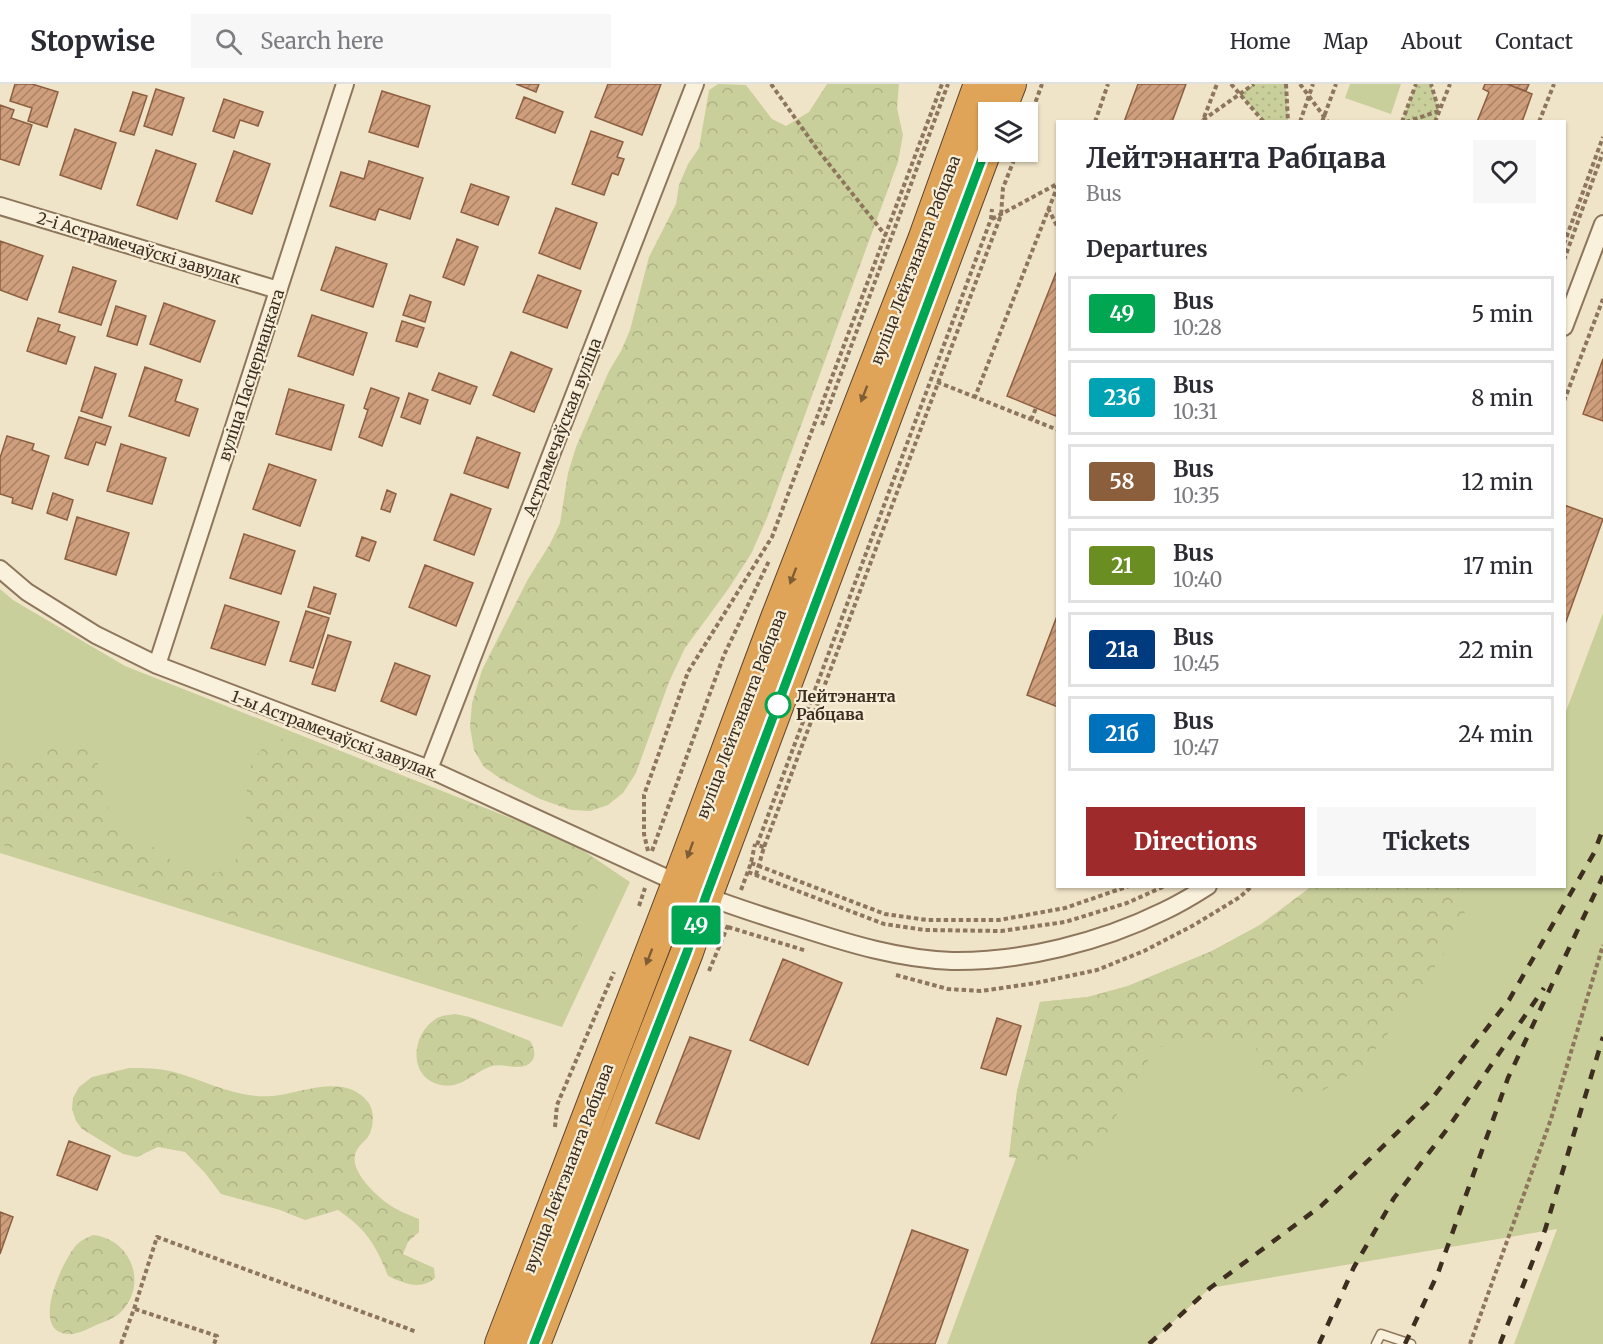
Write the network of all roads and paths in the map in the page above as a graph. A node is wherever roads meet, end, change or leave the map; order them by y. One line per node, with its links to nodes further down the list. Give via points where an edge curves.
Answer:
1 (345, 84): 54 (street, вуліца Пасцернацкага)
2 (695, 84): 68 (street, Астрамечаўская вуліца)
3 (771, 84): 50 (path)
4 (942, 84): 50 (path)
5 (948, 84): 51 (path)
6 (980, 84): 75 (highway, вуліца Лейтэнанта Рабцава, one-way to 75)
7 (1010, 84): 23 (highway)
8 (1042, 84): 24 (path)
9 (1108, 84): 27 (path)
10 (1216, 84): 28 (path)
11 (1231, 84): 21 (path)
12 (1254, 84): 21 (path)
13 (1286, 84): 31 (path)
14 (1300, 84): 22 (path)
15 (1313, 84): 22 (path)
16 (1336, 84): 26 (path)
17 (1416, 84): 33 (path)
18 (1431, 84): 25 (path)
19 (1450, 84): 25 (path)
20 (1554, 84): 36 (path)
21 (1240, 94): 29 (path); 30 (path)
22 (1309, 96): 26 (path); 32 (path)
23 (1003, 102)
24 (1036, 102)
25 (1439, 111): 34 (path); 35 (path)
26 (1323, 119)
27 (1096, 120)
28 (1205, 120)
29 (1206, 120)
30 (1262, 120)
31 (1288, 120)
32 (1301, 120)
33 (1405, 120)
34 (1410, 120)
35 (1437, 120)
36 (1540, 120)
37 (1603, 137): 52 (path)
38 (1603, 152): 53 (path)
39 (981, 162): 79 (highway, вуліца Лейтэнанта Рабцава)
40 (1013, 162): 46 (path, via 1003,188)
41 (1056, 185): 46 (path)
42 (1056, 186): 45 (path)
43 (993, 203): 47 (path)
44 (0, 206): 54 (street, 2-і Астрамечаўскі завулак)
45 (1047, 207): 48 (path); 60 (path)
46 (1001, 215): 47 (path); 58 (path)
47 (992, 219): 57 (path)
48 (1056, 224)
49 (1603, 225): 56 (street)
50 (885, 236): 51 (path); 71 (path, via 772,537 688,672 644,795)
51 (891, 239): 63 (path)
52 (1566, 239)
53 (1566, 254)
54 (278, 290): 67 (street, вуліца Пасцернацкага)
55 (1603, 299): 59 (path)
56 (1566, 322)
57 (931, 380): 58 (path); 69 (path, via 757,845)
58 (938, 382): 60 (path); 69 (path)
59 (1566, 396)
60 (975, 397): 62 (path)
61 (1036, 408): 62 (path)
62 (1031, 420): 64 (path)
63 (821, 427)
64 (1056, 429)
65 (770, 559): 71 (path, via 724,655)
66 (0, 569): 67 (street, 1-ы Астрамечаўскі завулак, via 27,592 96,635)
67 (157, 665): 68 (street, 1-ы Астрамечаўскі завулак)
68 (429, 769): 71 (street, 1-ы Астрамечаўскі завулак)
69 (764, 847): 72 (path)
70 (751, 863): 72 (path)
71 (649, 864): 75 (street, 1-ы Астрамечаўскі завулак); 80 (path)
72 (758, 866): 74 (path); 76 (path, via 885,914 927,920 999,920 1065,908)
73 (748, 872): 74 (path)
74 (756, 875): 77 (path, via 884,924 925,930 1001,931 1065,922)
75 (678, 883): 79 (street, 1-ы Астрамечаўскі завулак); 88 (highway, вуліца Лейтэнанта Рабцава, one-way to 88)
76 (1123, 888)
77 (1161, 888)
78 (1205, 888): 79 (street, 1-ы Астрамечаўскі завулак, via 1164,912 1069,946 1024,956 953,961 873,950)
79 (706, 896): 89 (highway, вуліца Лейтэнанта Рабцава)
80 (639, 907)
81 (1603, 945): 92 (path, via 1551,1119)
82 (615, 970): 83 (path)
83 (558, 1105)
84 (134, 1309): 85 (path, via 157,1237); 86 (path); 87 (path, via 217,1336)
85 (417, 1332)
86 (121, 1344)
87 (214, 1344)
88 (501, 1344)
89 (534, 1344)
90 (1377, 1344): 91 (lane, via 1381,1334)
91 (1411, 1344)
92 (1470, 1344)

